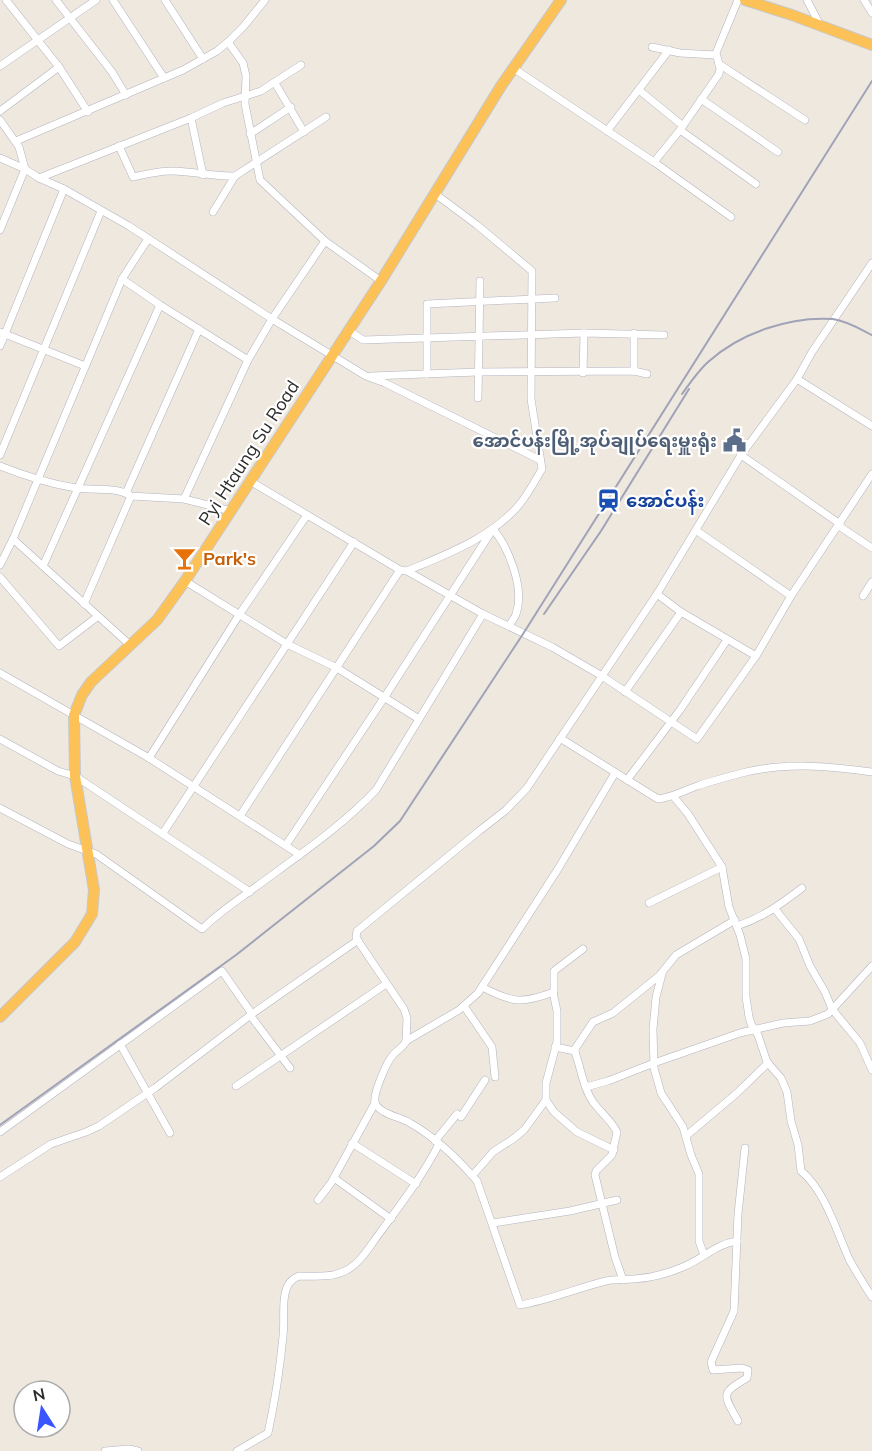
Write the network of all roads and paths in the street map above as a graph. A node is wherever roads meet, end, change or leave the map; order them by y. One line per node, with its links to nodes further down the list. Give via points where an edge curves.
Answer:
1 (6, 0): 15 (street)
2 (56, 0): 13 (street)
3 (96, 0): 13 (street)
4 (113, 0): 27 (street)
5 (165, 0): 21 (street)
6 (265, 0): 16 (street)
7 (561, 0): 26 (highway, Pyi Htaung Su Road)
8 (738, 0): 20 (street)
9 (745, 0): 14 (highway)
10 (807, 0): 14 (street)
11 (864, 0): 12 (street)
12 (872, 13)
13 (71, 18): 15 (street); 30 (street)
14 (820, 26): 17 (highway)
15 (38, 41): 22 (street); 25 (street)
16 (228, 42): 21 (street); 31 (street, via 243,63)
17 (872, 45)
18 (652, 47): 19 (street)
19 (669, 50): 20 (street); 29 (street)
20 (716, 55): 23 (street)
21 (203, 59): 27 (street)
22 (1, 63)
23 (719, 64): 32 (street, via 719,74); 39 (street)
24 (301, 65): 28 (street)
25 (59, 67): 34 (street); 35 (street)
26 (513, 68): 41 (street); 56 (highway, Pyi Htaung Su Road)
27 (164, 78): 30 (street)
28 (275, 83): 31 (street); 33 (street)
29 (639, 90): 40 (street); 41 (street)
30 (126, 95): 35 (street)
31 (246, 97): 37 (street); 43 (street)
32 (701, 99): 40 (street); 46 (street)
33 (291, 107): 42 (street); 43 (street)
34 (0, 111)
35 (88, 112): 44 (street)
36 (326, 117): 42 (street)
37 (191, 118): 45 (street); 51 (street)
38 (0, 120): 44 (street)
39 (805, 120)
40 (681, 128): 48 (street); 54 (street)
41 (608, 131): 48 (street)
42 (304, 132): 49 (street)
43 (250, 134): 49 (street)
44 (16, 141): 50 (street)
45 (119, 146): 51 (street, via 133,177 162,171); 53 (street)
46 (778, 152)
47 (0, 158): 50 (street)
48 (654, 162): 59 (street)
49 (257, 163): 52 (street); 62 (street, via 260,180)
50 (25, 169): 53 (street); 60 (street)
51 (203, 175): 52 (street)
52 (235, 176): 58 (street)
53 (39, 178): 55 (street)
54 (756, 184)
55 (64, 189): 57 (street); 74 (street)
56 (434, 193): 65 (highway, Pyi Htaung Su Road); 68 (street, via 532,271)
57 (101, 211): 61 (street); 82 (street)
58 (213, 212)
59 (731, 217)
60 (0, 230)
61 (148, 239): 64 (street); 71 (street)
62 (325, 241): 65 (street); 71 (street)
63 (872, 263): 93 (street)
64 (122, 279): 70 (street); 85 (street)
65 (381, 280): 73 (highway, Pyi Htaung Su Road)
66 (480, 281): 69 (street)
67 (555, 298): 68 (street)
68 (531, 299): 69 (street); 78 (street)
69 (479, 303): 79 (street); 80 (street, via 427,304)
70 (160, 305): 72 (street); 103 (street)
71 (272, 319): 83 (street); 84 (street)
72 (199, 329): 84 (street); 104 (street)
73 (348, 330): 80 (street, via 363,340); 83 (highway, Pyi Htaung Su Road)
74 (2, 333): 81 (street); 82 (street)
75 (584, 333): 76 (street); 78 (street); 89 (street)
76 (634, 333): 77 (street); 86 (street)
77 (664, 334)
78 (530, 336): 79 (street); 88 (street)
79 (479, 337): 80 (street); 87 (street)
80 (426, 339): 90 (street)
81 (0, 346)
82 (44, 349): 85 (street); 96 (street)
83 (332, 354): 92 (street); 102 (highway, Pyi Htaung Su Road)
84 (248, 360): 105 (street)
85 (85, 366): 101 (street)
86 (634, 371): 89 (street); 91 (street)
87 (478, 372): 88 (street); 90 (street); 94 (street)
88 (531, 372): 89 (street); 98 (street)
89 (583, 373)
90 (427, 374): 92 (street)
91 (647, 374)
92 (366, 376): 98 (street)
93 (797, 379): 95 (street); 97 (street)
94 (478, 398)
95 (872, 426)
96 (0, 455)
97 (741, 455): 108 (street); 110 (street)
98 (540, 460): 109 (street, via 542,469 519,504)
99 (0, 466): 101 (street)
100 (872, 474): 108 (street)
101 (38, 480): 103 (street); 111 (street)
102 (250, 482): 106 (highway, Pyi Htaung Su Road); 107 (street)
103 (78, 488): 104 (street); 115 (street)
104 (129, 495): 105 (street); 124 (street)
105 (184, 499): 106 (street)
106 (231, 511): 118 (highway, Pyi Htaung Su Road)
107 (307, 515): 112 (street); 127 (street)
108 (839, 525): 113 (street); 122 (street)
109 (493, 529): 116 (street); 121 (street); 129 (street, via 507,550 516,580 516,614)
110 (697, 531): 120 (street); 122 (street)
111 (13, 540): 114 (street); 115 (street)
112 (354, 542): 116 (street); 131 (street)
113 (872, 548)
114 (0, 565)
115 (43, 566): 124 (street)
116 (404, 571): 121 (street); 134 (street)
117 (0, 577): 128 (street, via 59,646)
118 (185, 581): 127 (street); 132 (highway, Pyi Htaung Su Road, via 157,620)
119 (872, 582): 123 (street)
120 (657, 594): 125 (street); 136 (street)
121 (450, 596): 126 (street); 138 (street)
122 (791, 596): 133 (street)
123 (863, 596)
124 (84, 604): 128 (street)
125 (681, 612): 130 (street); 137 (street)
126 (483, 614): 129 (street); 140 (street)
127 (239, 615): 131 (street); 144 (street)
128 (97, 617): 132 (street)
129 (508, 626): 136 (street)
130 (727, 640): 133 (street); 141 (street)
131 (287, 644): 134 (street); 149 (street)
132 (129, 645): 139 (highway, Pyi Htaung Su Road, via 91,682)
133 (756, 656): 141 (street, via 697,739)
134 (336, 669): 138 (street); 152 (street)
135 (0, 673): 139 (street)
136 (602, 676): 137 (street); 142 (street)
137 (625, 692): 141 (street)
138 (384, 698): 140 (street); 154 (street)
139 (74, 715): 144 (street); 147 (highway, Pyi Htaung Su Road)
140 (419, 719): 156 (street, via 376,790)
141 (670, 723): 148 (street)
142 (560, 738): 146 (street); 163 (street, via 527,788 506,810 357,931)
143 (0, 739): 147 (street, via 58,771)
144 (149, 758): 149 (street)
145 (872, 772): 150 (street, via 793,766 765,769 717,780)
146 (615, 773): 148 (street); 168 (street)
147 (75, 776): 153 (street); 155 (highway, Pyi Htaung Su Road)
148 (627, 780): 150 (street, via 658,799)
149 (194, 786): 152 (street); 153 (street)
150 (674, 797): 157 (street)
151 (0, 808): 155 (street)
152 (240, 816): 154 (street)
153 (163, 833): 159 (street)
154 (286, 845): 156 (street)
155 (87, 852): 159 (street, via 96,854 202,929); 173 (highway, Pyi Htaung Su Road, via 94,890 92,914 86,927)
156 (300, 855): 159 (street)
157 (722, 867): 160 (street); 162 (street)
158 (802, 888): 161 (street)
159 (250, 892)
160 (649, 903)
161 (775, 909): 162 (street, via 758,919); 171 (street, via 800,939)
162 (736, 923): 166 (street, via 676,955); 174 (street, via 746,959 749,1017)
163 (358, 940): 167 (street); 172 (street)
164 (583, 949): 169 (street, via 554,971)
165 (872, 966): 171 (street)
166 (663, 972): 178 (street, via 613,1013 593,1022); 180 (street, via 656,997)
167 (386, 984): 175 (street, via 404,1009); 179 (street)
168 (482, 987): 169 (street, via 519,1002); 170 (street)
169 (553, 992): 177 (street, via 557,1011)
170 (464, 1006): 175 (street); 184 (street, via 490,1042)
171 (832, 1009): 174 (street, via 822,1018); 183 (street, via 860,1043)
172 (251, 1015): 176 (street, via 222,971); 179 (street); 188 (street)
173 (0, 1017)
174 (755, 1030): 180 (street); 181 (street)
175 (406, 1041): 190 (street, via 386,1065)
176 (120, 1044): 188 (street); 191 (street)
177 (555, 1047): 178 (street); 189 (street)
178 (575, 1051): 187 (street)
179 (280, 1055): 182 (street); 186 (street)
180 (654, 1063): 187 (street); 193 (street, via 661,1093)
181 (768, 1063): 193 (street); 210 (street, via 787,1092 801,1171 815,1187)
182 (290, 1068)
183 (872, 1070)
184 (495, 1077)
185 (485, 1080): 194 (street, via 461,1117 457,1114)
186 (236, 1086)
187 (586, 1087): 197 (street, via 594,1104 617,1132)
188 (148, 1092): 192 (street); 199 (street, via 99,1126 51,1144)
189 (546, 1100): 197 (street, via 577,1132); 198 (street, via 524,1130 493,1152)
190 (375, 1103): 194 (street); 195 (street)
191 (0, 1132)
192 (170, 1133)
193 (686, 1136): 208 (street, via 699,1174 699,1241)
194 (437, 1142): 198 (street); 201 (street)
195 (352, 1143): 200 (street); 201 (street)
196 (745, 1148): 207 (street)
197 (614, 1150): 204 (street, via 595,1175)
198 (473, 1175): 206 (street)
199 (0, 1177)
200 (334, 1178): 202 (street); 205 (street)
201 (416, 1184): 205 (street)
202 (318, 1200)
203 (617, 1200): 204 (street)
204 (601, 1204): 206 (street); 209 (street)
205 (391, 1219): 214 (street, via 347,1270 335,1275 299,1276 288,1284 268,1433)
206 (493, 1223): 209 (street, via 520,1305 605,1281)
207 (737, 1241): 208 (street, via 723,1243); 211 (street, via 734,1311 711,1362 713,1370 748,1371 747,1378 726,1395)
208 (704, 1255): 209 (street, via 671,1271)
209 (623, 1280)
210 (872, 1297)
211 (738, 1421)
212 (105, 1451): 213 (street)
213 (138, 1451)
214 (237, 1451)

